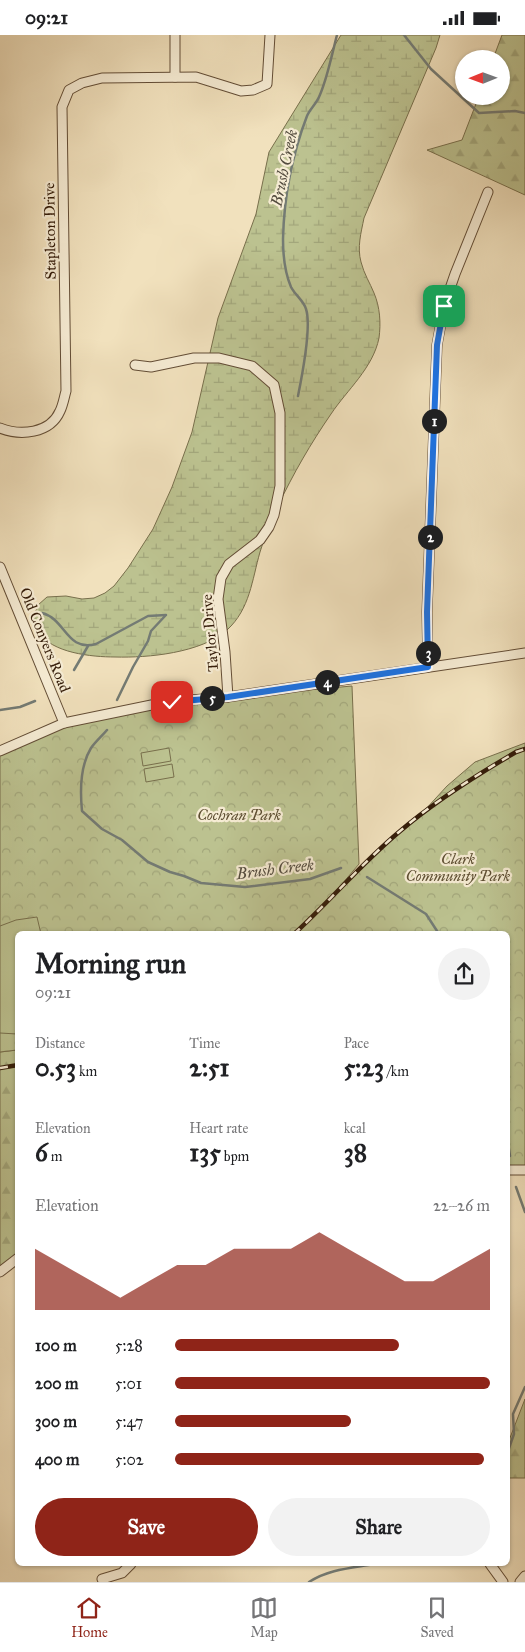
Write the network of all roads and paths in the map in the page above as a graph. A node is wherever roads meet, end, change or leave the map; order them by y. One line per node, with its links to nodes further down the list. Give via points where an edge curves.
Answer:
1 (175, 35): 3 (street)
2 (270, 35): 3 (street, Stapleton Drive, via 267,84 241,91 196,77)
3 (175, 77): 6 (street, Stapleton Drive, via 102,78 70,90 62,107 66,391 60,412 44,429 11,433)
4 (488, 192): 9 (street, via 447,298 437,345 427,612)
5 (135, 365): 10 (street, Taylor Drive, via 151,367 194,358 219,358 252,366 274,385 280,413 280,486 274,515 260,539 220,578 218,599)
6 (0, 428)
7 (0, 567): 11 (street, Old Conyers Road)
8 (525, 653): 9 (street)
9 (428, 667): 10 (street)
10 (228, 697): 11 (street, via 166,703)
11 (64, 723): 12 (street)
12 (0, 751)
13 (510, 1170): 14 (street)
14 (525, 1170)
15 (15, 1261): 16 (street)
16 (0, 1272)
17 (129, 1566): 20 (street, via 122,1573)
18 (491, 1566): 21 (street)
19 (525, 1576): 22 (street)
20 (102, 1579)
21 (503, 1582)
22 (520, 1582)

